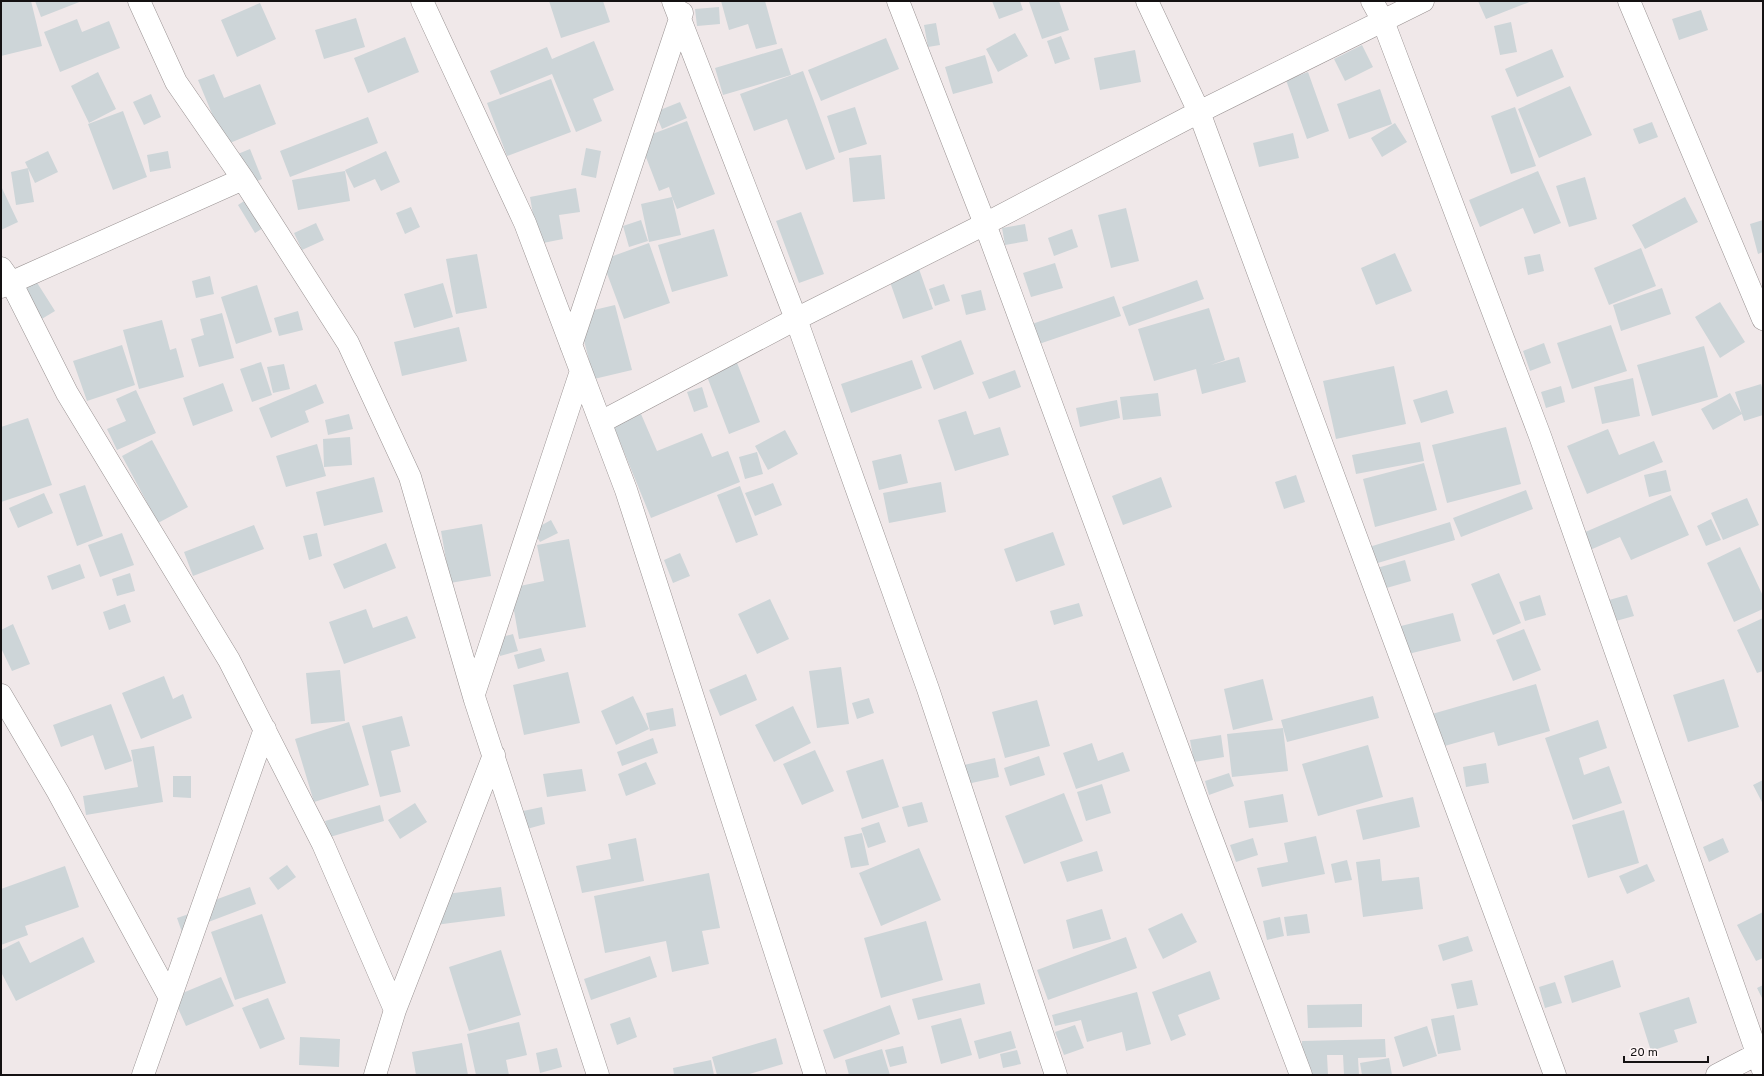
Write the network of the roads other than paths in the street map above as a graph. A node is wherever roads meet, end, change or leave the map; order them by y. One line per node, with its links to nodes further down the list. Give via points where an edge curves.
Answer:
1 (139, 1): 11 (street, via 176,82)
2 (422, 1): 16 (street, via 526,223)
3 (898, 1): 12 (street)
4 (1147, 1): 10 (street)
5 (1372, 1): 9 (street)
6 (1423, 1): 9 (street)
7 (1629, 1): 15 (street)
8 (680, 7): 14 (street); 16 (street)
9 (1383, 21): 10 (street); 25 (street, via 1540,436)
10 (1198, 112): 12 (street); 32 (street)
11 (243, 179): 13 (street); 19 (street, via 348,343 410,477)
12 (985, 224): 14 (street); 31 (street)
13 (4, 279): 21 (street, via 67,393 230,660)
14 (796, 319): 18 (street); 30 (street, via 928,689)
15 (1763, 319)
16 (571, 344): 17 (street)
17 (581, 371): 18 (street); 19 (street)
18 (600, 422): 29 (street, via 626,490)
19 (474, 694): 22 (street)
20 (1, 695): 23 (street, via 58,792)
21 (265, 729): 23 (street); 24 (street, via 323,844)
22 (494, 754): 24 (street); 28 (street)
23 (170, 998): 26 (street)
24 (395, 1010): 27 (street)
25 (1761, 1058): 33 (street)
26 (143, 1075)
27 (375, 1075)
28 (598, 1075)
29 (815, 1075)
30 (1056, 1075)
31 (1301, 1075)
32 (1555, 1075)
33 (1717, 1075)

